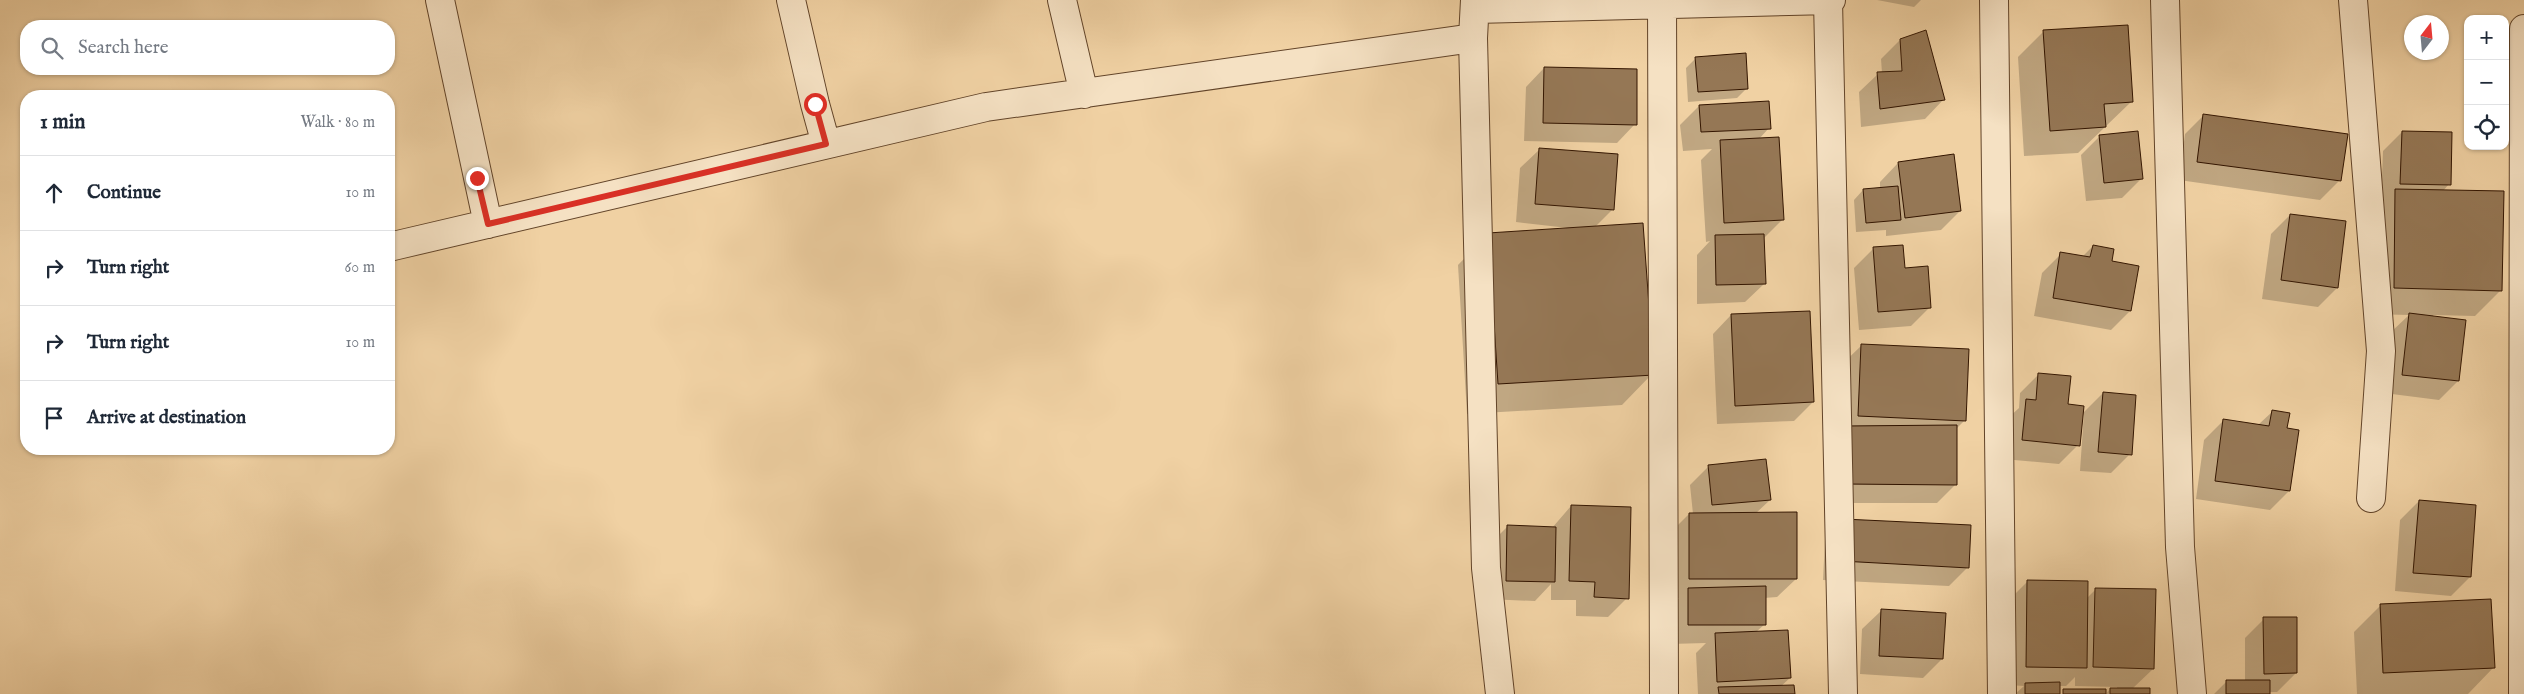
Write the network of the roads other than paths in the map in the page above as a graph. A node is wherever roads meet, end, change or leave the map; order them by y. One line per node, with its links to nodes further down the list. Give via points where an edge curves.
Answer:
1 (440, 0): 14 (street)
2 (792, 0): 13 (street)
3 (1062, 0): 12 (street)
4 (1829, 0): 8 (street); 19 (street)
5 (1994, 0): 20 (street)
6 (2165, 0): 21 (street, via 2180,547)
7 (2353, 0): 16 (street, via 2381,351)
8 (1662, 2): 9 (street); 18 (street)
9 (1475, 4): 11 (street)
10 (2524, 29): 22 (street)
11 (1473, 38): 12 (street); 17 (street, via 1486,568)
12 (1084, 94): 13 (street, via 986,107)
13 (826, 144): 14 (street)
14 (488, 224): 15 (street)
15 (395, 246)
16 (2371, 498)
17 (1500, 694)
18 (1664, 694)
19 (1843, 694)
20 (2002, 694)
21 (2192, 694)
22 (2523, 694)

